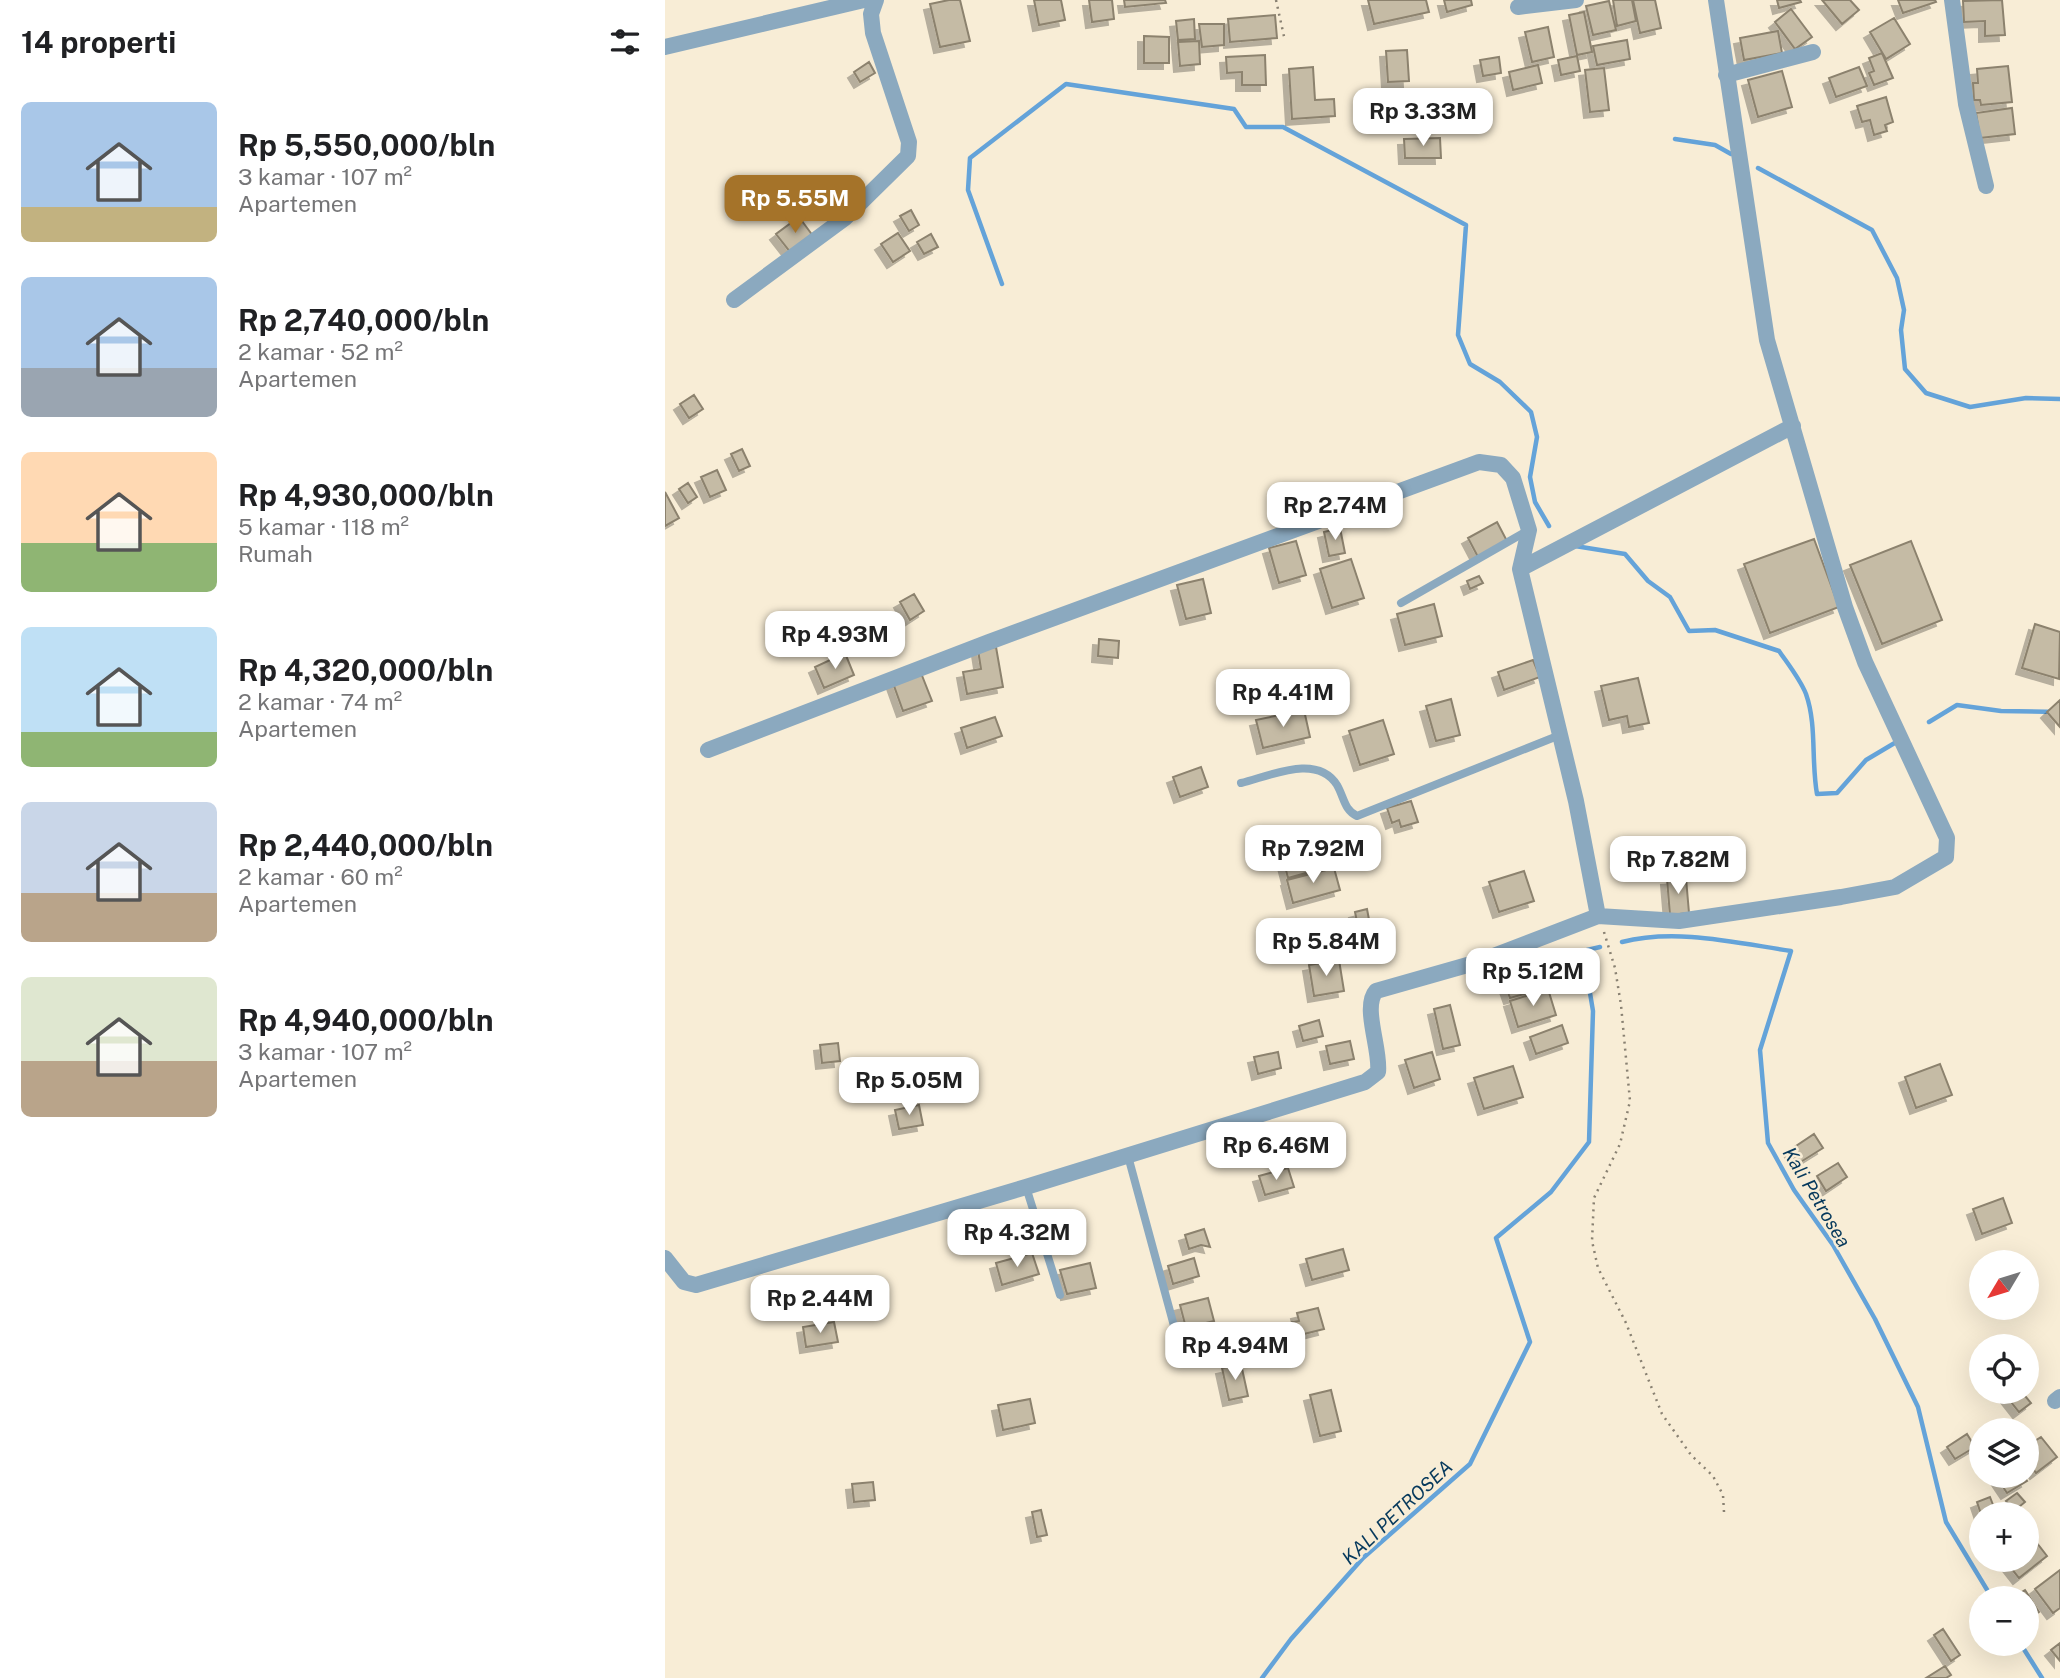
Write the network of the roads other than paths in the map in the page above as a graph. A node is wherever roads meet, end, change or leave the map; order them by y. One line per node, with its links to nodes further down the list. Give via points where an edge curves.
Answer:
1 (864, 0): 7 (street)
2 (876, 0): 11 (street, via 871,14 873,33 909,142 908,156 845,218)
3 (1576, 0): 6 (street)
4 (1716, 0): 9 (street)
5 (1952, 0): 10 (street, via 1966,104)
6 (1518, 7)
7 (665, 47)
8 (1813, 52): 9 (street)
9 (1726, 75): 12 (street, via 1767,340)
10 (1986, 186)
11 (734, 299)
12 (1793, 426): 14 (street); 19 (street, via 1845,607 1865,662 1947,838 1946,857 1895,887 1841,897 1679,921)
13 (1529, 530): 14 (street); 15 (lane); 17 (street, via 1513,478 1492,461 1479,463)
14 (1520, 569): 16 (street)
15 (1401, 603)
16 (1560, 735): 18 (lane, via 1357,817 1347,810 1337,784 1315,769 1304,767); 19 (street)
17 (708, 750)
18 (1241, 783)
19 (1598, 916): 20 (street, via 1478,962 1376,991 1371,1000 1379,1055 1374,1077)
20 (1128, 1156): 21 (street); 24 (lane)
21 (1026, 1187): 22 (street, via 696,1285 684,1282); 23 (lane)
22 (665, 1258)
23 (1060, 1295)
24 (1177, 1337)

